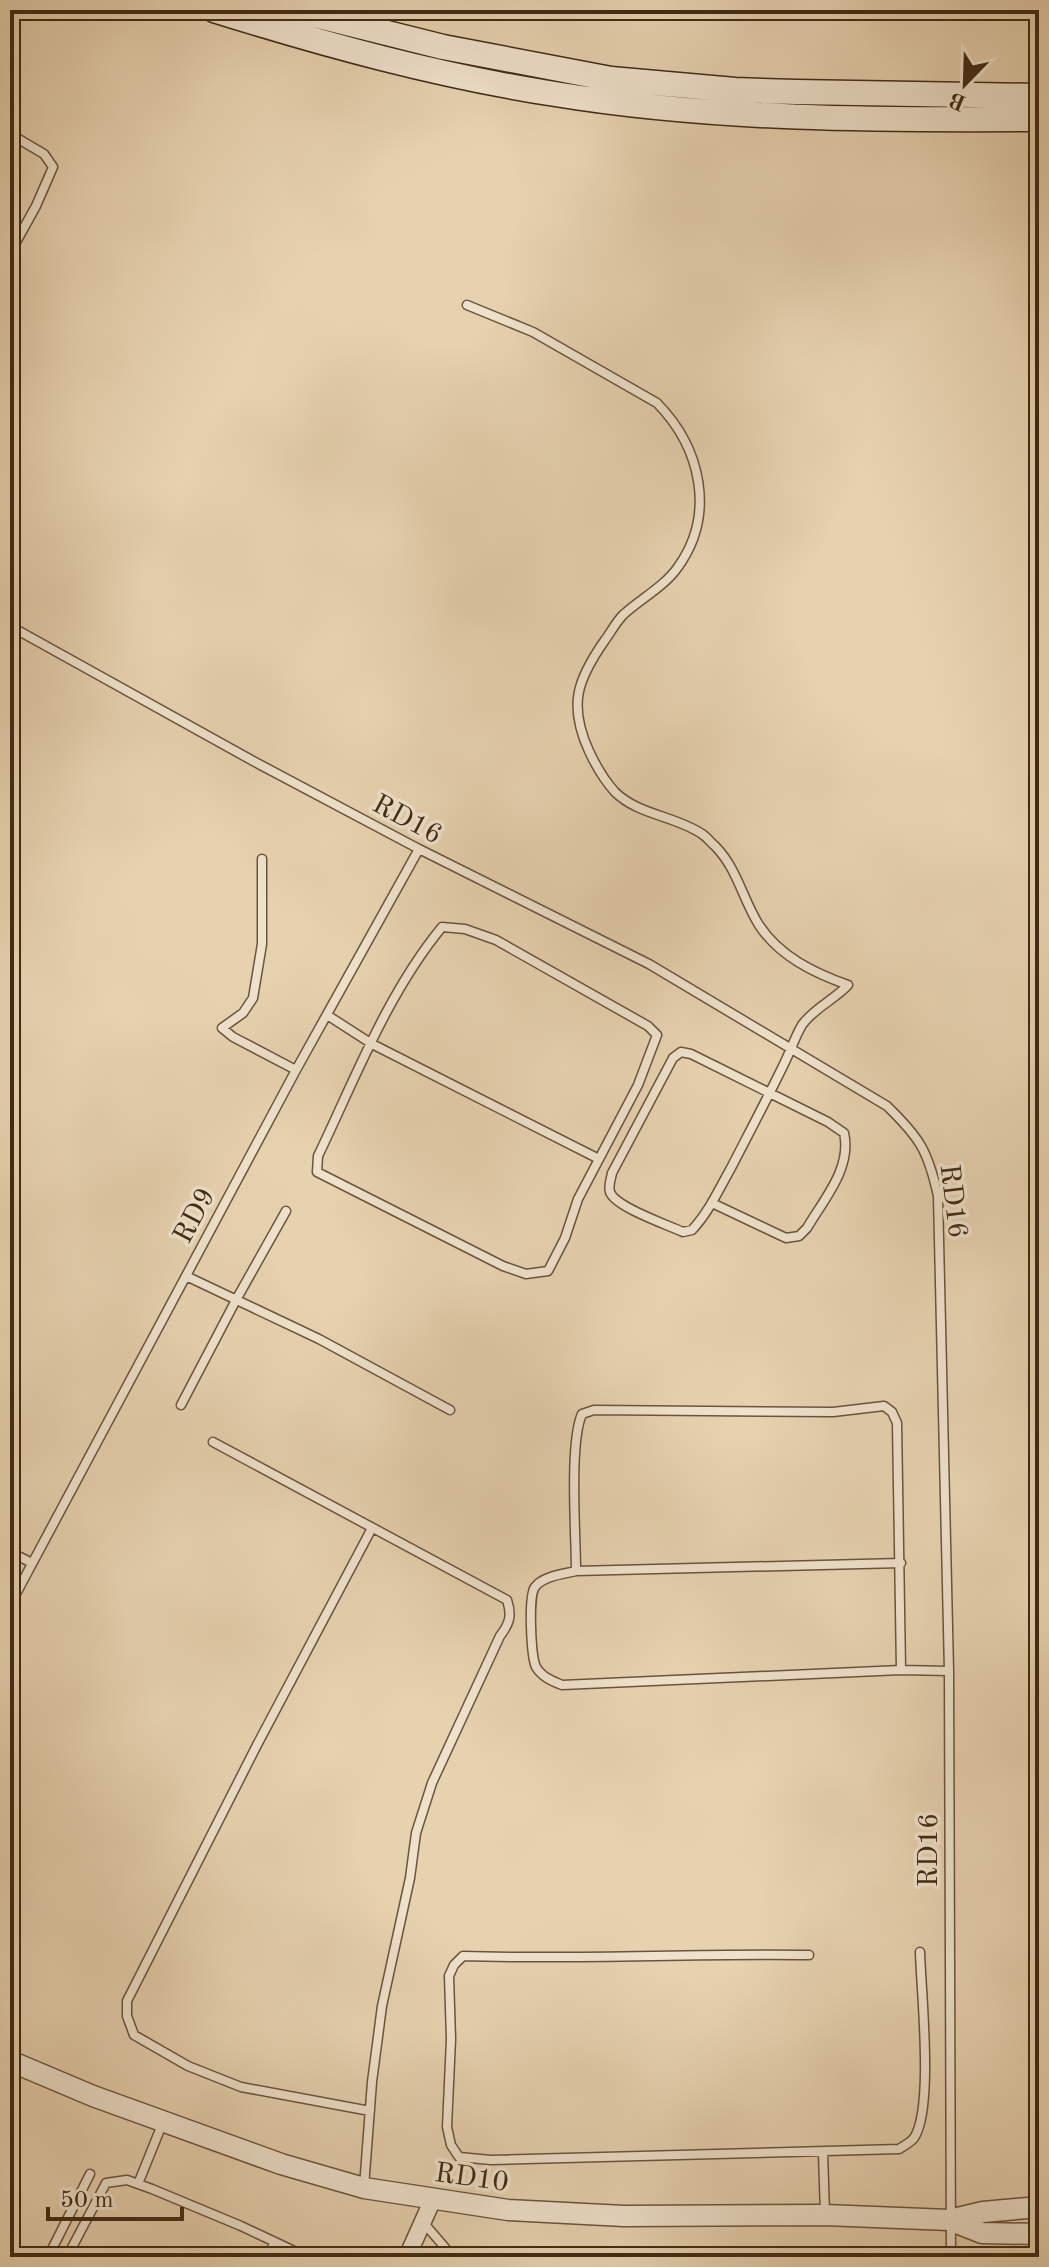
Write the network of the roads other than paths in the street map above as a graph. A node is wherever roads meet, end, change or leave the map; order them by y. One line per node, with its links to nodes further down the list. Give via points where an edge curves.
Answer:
1 (214, 10): 4 (main road, via 360,53 558,95 789,117)
2 (295, 10): 3 (main road, via 443,47 611,79 735,90)
3 (1039, 96)
4 (1039, 119)
5 (10, 134): 6 (lane, via 44,154 53,167)
6 (10, 253)
7 (467, 305): 13 (lane, via 533,332 657,403 689,449 699,474 694,536 675,571 621,617 584,673 576,704 578,727 615,792 702,834 722,853 760,926 790,957 848,985 811,1014)
8 (10, 626): 9 (lane, RD16)
9 (419, 849): 11 (lane, RD9); 13 (lane, RD16, via 649,964)
10 (262, 859): 14 (lane, via 262,944 253,998 222,1028)
11 (327, 1015): 12 (lane); 14 (lane, RD9)
12 (372, 1044): 16 (lane); 16 (lane, via 399,988 442,927 496,940 657,1035); 16 (lane, via 318,1156 317,1172 342,1186 503,1266 538,1274 548,1271)
13 (791, 1049): 15 (lane); 31 (lane, RD16, via 887,1106 914,1132 930,1160 938,1196)
14 (296, 1070): 19 (lane, RD9)
15 (769, 1094): 17 (lane); 17 (lane, via 844,1133 845,1163 799,1236 786,1238); 17 (lane, via 681,1052 665,1071 612,1173 613,1198 683,1232 692,1230)
16 (599, 1159)
17 (712, 1203)
18 (286, 1211): 20 (lane)
19 (186, 1276): 20 (lane); 26 (lane, RD9)
20 (236, 1300): 21 (lane); 22 (lane)
21 (181, 1405)
22 (450, 1410)
23 (213, 1442): 24 (lane)
24 (372, 1528): 35 (lane, via 507,1600 511,1611 432,1783 416,1833 382,2006); 35 (lane, via 127,2001 134,2035 188,2066 241,2087)
25 (10, 1552): 26 (lane)
26 (32, 1563): 29 (lane, RD9)
27 (901, 1563): 28 (lane); 28 (lane, via 897,1423 884,1406 833,1412 594,1410 582,1414 578,1423); 30 (lane)
28 (576, 1571): 30 (lane, via 543,1581 534,1587 530,1600 535,1666 562,1685)
29 (10, 1605)
30 (901, 1670): 31 (lane)
31 (949, 1671): 44 (lane, RD16)
32 (920, 1952): 37 (lane, via 924,2090 914,2139 899,2149)
33 (809, 1955): 37 (lane, via 463,1956 449,1976 447,2127 459,2157 474,2160)
34 (10, 2061): 36 (street, RD10)
35 (370, 2111): 40 (lane)
36 (163, 2121): 39 (lane); 40 (street, RD10)
37 (823, 2153): 43 (lane)
38 (90, 2174): 48 (lane)
39 (138, 2184): 47 (lane); 49 (lane, via 106,2183)
40 (364, 2188): 41 (street, RD10)
41 (433, 2199): 43 (street, RD10, via 508,2210 609,2215); 45 (street)
42 (1039, 2207): 44 (street)
43 (825, 2215): 44 (street, RD10)
44 (949, 2220): 46 (street, via 982,2233); 54 (lane, RD16)
45 (423, 2222): 52 (street); 53 (lane)
46 (1039, 2234)
47 (275, 2242): 50 (lane); 51 (lane)
48 (48, 2257)
49 (67, 2257)
50 (267, 2257)
51 (307, 2257)
52 (407, 2257)
53 (453, 2257)
54 (951, 2257)

